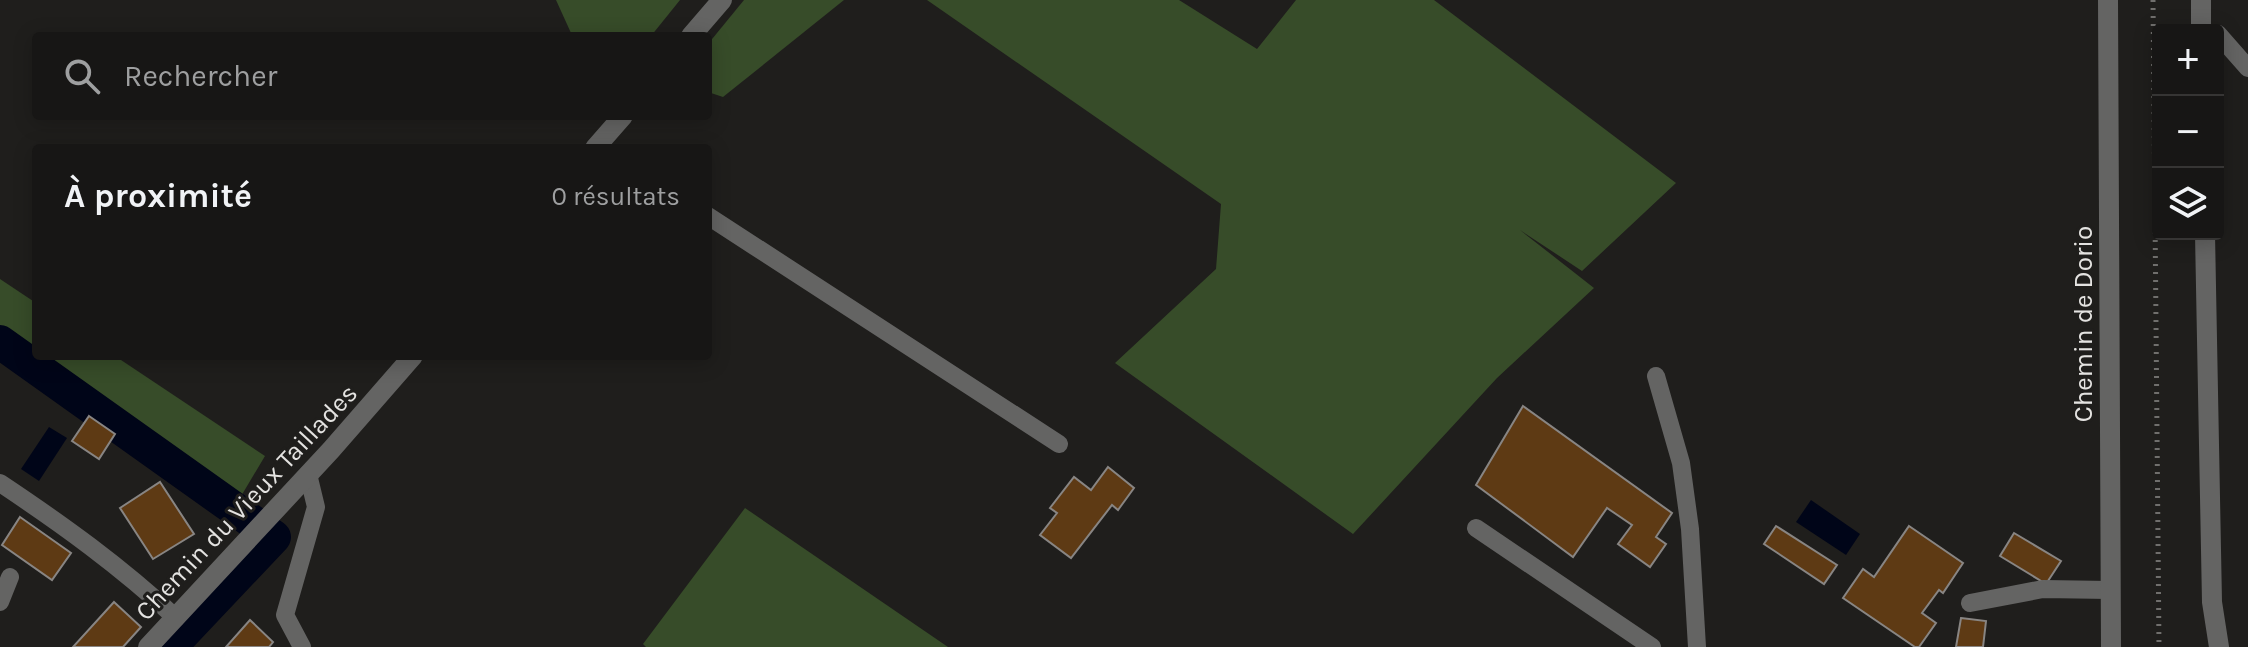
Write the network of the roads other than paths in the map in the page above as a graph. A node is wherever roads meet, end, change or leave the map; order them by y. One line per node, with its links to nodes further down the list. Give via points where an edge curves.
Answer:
1 (722, 0): 5 (street)
2 (2108, 0): 21 (street, Chemin de Dorio)
3 (2201, 0): 4 (street)
4 (2210, 24)
5 (694, 32)
6 (2224, 36): 8 (lane)
7 (2224, 43): 9 (lane)
8 (2248, 47)
9 (2248, 68)
10 (620, 120): 11 (street)
11 (602, 144)
12 (712, 219): 16 (lane)
13 (2205, 240): 30 (street, via 2212,602)
14 (409, 360): 17 (street, Chemin du Vieux Taillades)
15 (1656, 376): 28 (lane, via 1681,463)
16 (1059, 444)
17 (308, 474): 24 (street, Chemin du Vieux Taillades); 26 (lane, via 316,507 285,615)
18 (0, 483): 24 (lane, via 73,532)
19 (1476, 528): 27 (lane)
20 (10, 577): 22 (lane)
21 (2110, 590): 23 (lane, via 2043,589); 29 (street, Chemin de Dorio)
22 (0, 602)
23 (1970, 603)
24 (176, 618): 25 (street, Chemin du Vieux Taillades)
25 (148, 647)
26 (302, 647)
27 (1652, 647)
28 (1697, 647)
29 (2111, 647)
30 (2219, 647)

